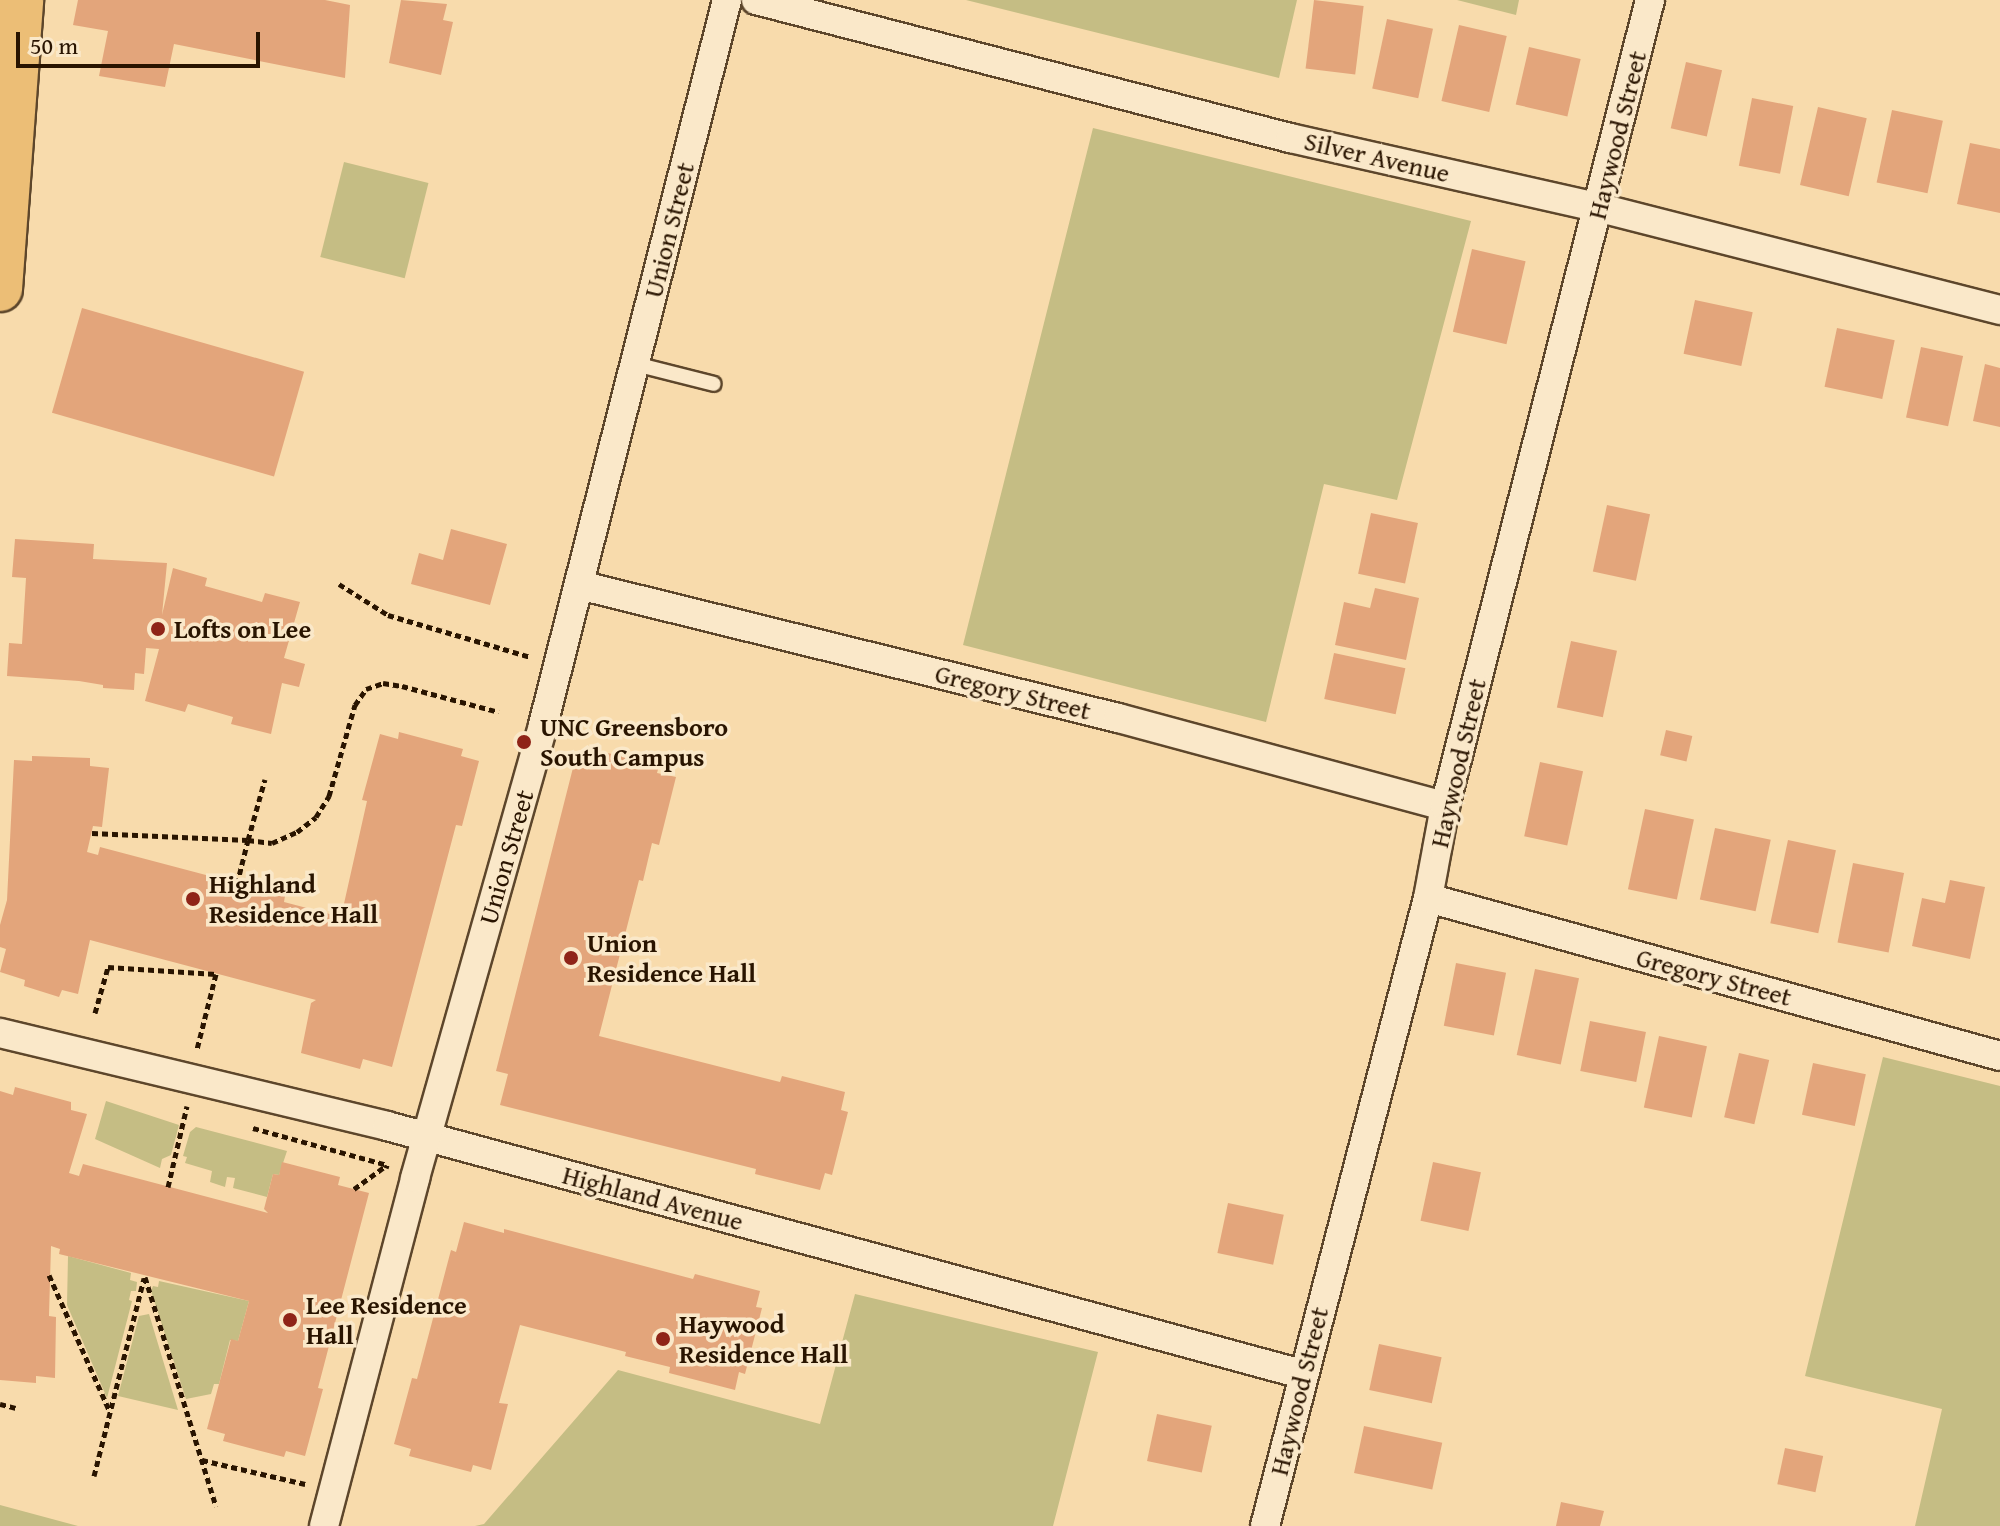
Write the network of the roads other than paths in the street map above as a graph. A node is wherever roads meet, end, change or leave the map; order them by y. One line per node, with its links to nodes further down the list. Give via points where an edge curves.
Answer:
1 (21, 0): 6 (main road)
2 (727, 0): 8 (street, Union Street)
3 (756, 0): 5 (street, Silver Avenue, via 1290,138)
4 (1650, 0): 5 (street, Haywood Street)
5 (1600, 208): 7 (street, Silver Avenue); 11 (street, Haywood Street)
6 (0, 289)
7 (2000, 310)
8 (635, 364): 9 (lane); 10 (street, Union Street)
9 (714, 384)
10 (579, 585): 11 (street, Gregory Street, via 1118,718); 15 (street, Union Street)
11 (1445, 806): 12 (street, Haywood Street)
12 (1428, 898): 14 (street, Gregory Street); 16 (street, Haywood Street)
13 (0, 1033): 15 (street, Highland Avenue)
14 (2000, 1056)
15 (427, 1137): 16 (street, Highland Avenue); 17 (street, Union Street)
16 (1302, 1374): 18 (street, Haywood Street)
17 (324, 1526)
18 (1265, 1526)

